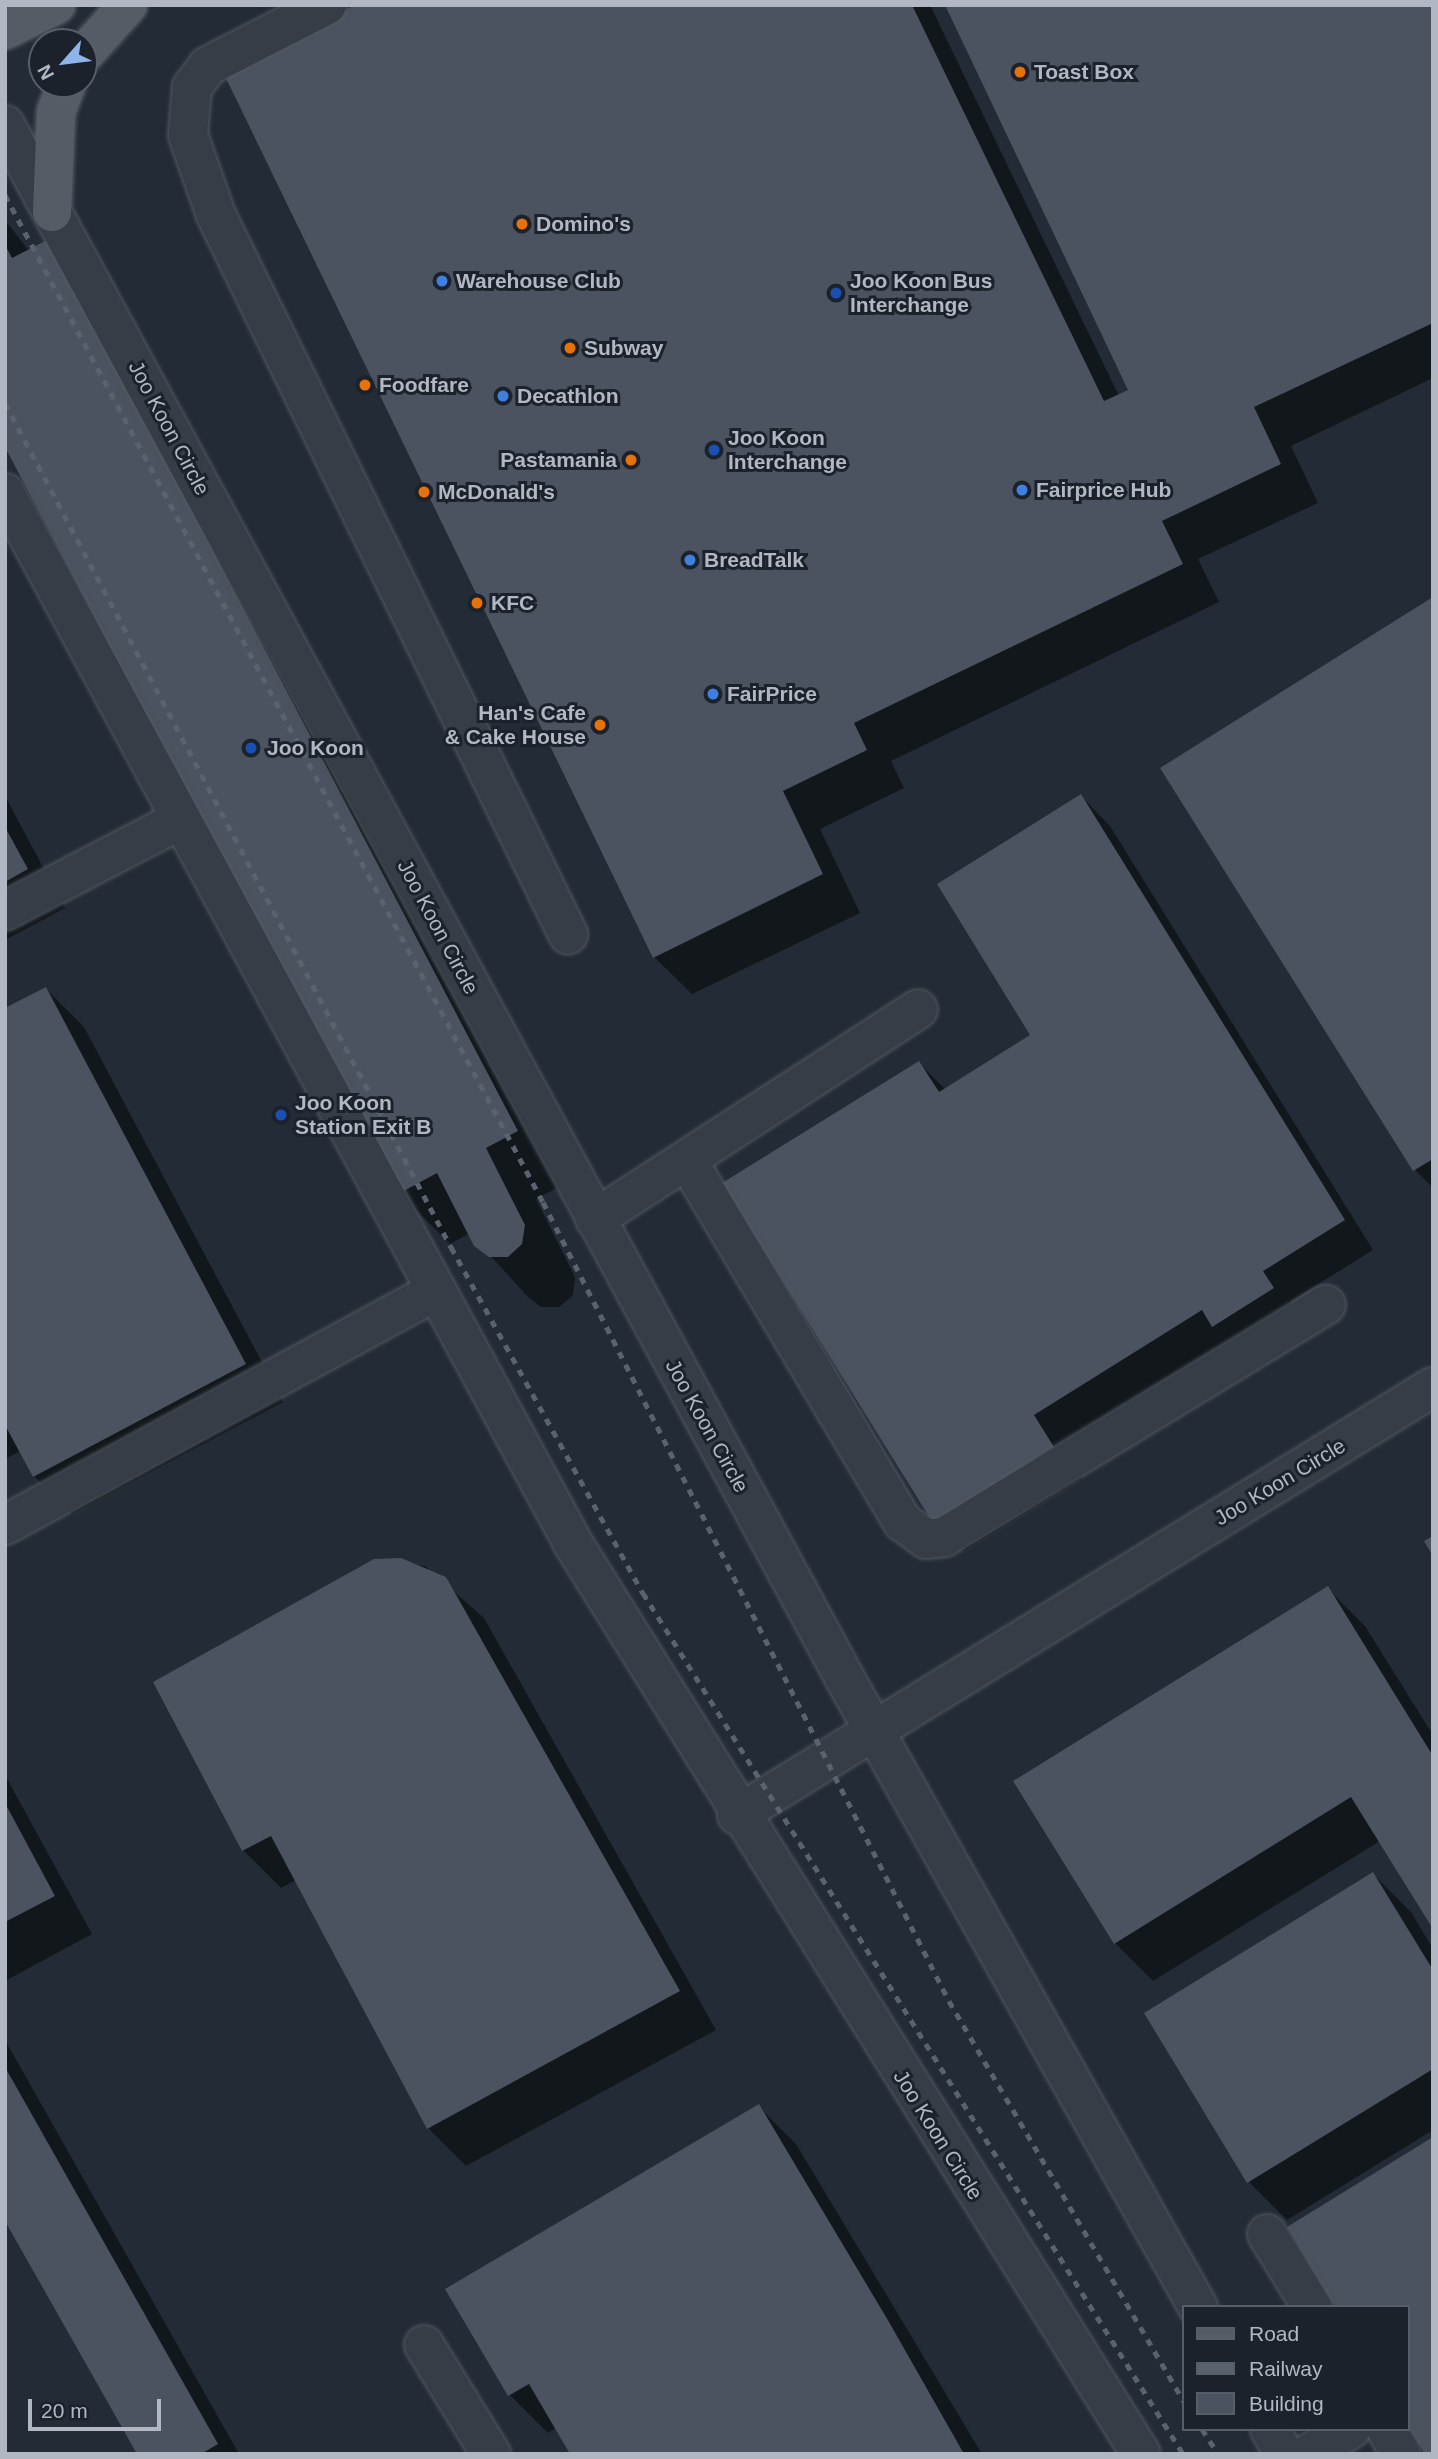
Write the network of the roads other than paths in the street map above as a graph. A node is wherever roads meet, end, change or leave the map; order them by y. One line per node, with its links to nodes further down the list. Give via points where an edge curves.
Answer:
1 (56, 5): 4 (main road)
2 (128, 5): 5 (main road)
3 (327, 5): 12 (street, via 208,65 192,87 188,135 216,215)
4 (5, 30)
5 (98, 38)
6 (62, 98): 8 (main road, via 56,112)
7 (5, 125): 8 (street, Joo Koon Circle)
8 (52, 212): 15 (street, Joo Koon Circle)
9 (5, 493): 10 (street, Joo Koon Circle)
10 (180, 820): 11 (street); 16 (street, Joo Koon Circle)
11 (5, 911)
12 (568, 934)
13 (918, 1009): 14 (street)
14 (687, 1160): 15 (street); 17 (street, via 903,1522 926,1538 944,1537)
15 (595, 1219): 20 (street, Joo Koon Circle)
16 (435, 1292): 19 (street); 21 (street, Joo Koon Circle, via 574,1545)
17 (1326, 1305)
18 (1433, 1387): 20 (street, Joo Koon Circle)
19 (5, 1525)
20 (875, 1728): 21 (street, Joo Koon Circle); 23 (street, Joo Koon Circle)
21 (737, 1815): 30 (street, Joo Koon Circle)
22 (1267, 2234): 24 (street)
23 (1197, 2305)
24 (1311, 2305)
25 (424, 2345): 29 (street)
26 (1271, 2431): 31 (street)
27 (1347, 2431): 32 (street)
28 (1387, 2431): 33 (street)
29 (491, 2454)
30 (1141, 2454)
31 (1284, 2454)
32 (1308, 2454)
33 (1401, 2454)

